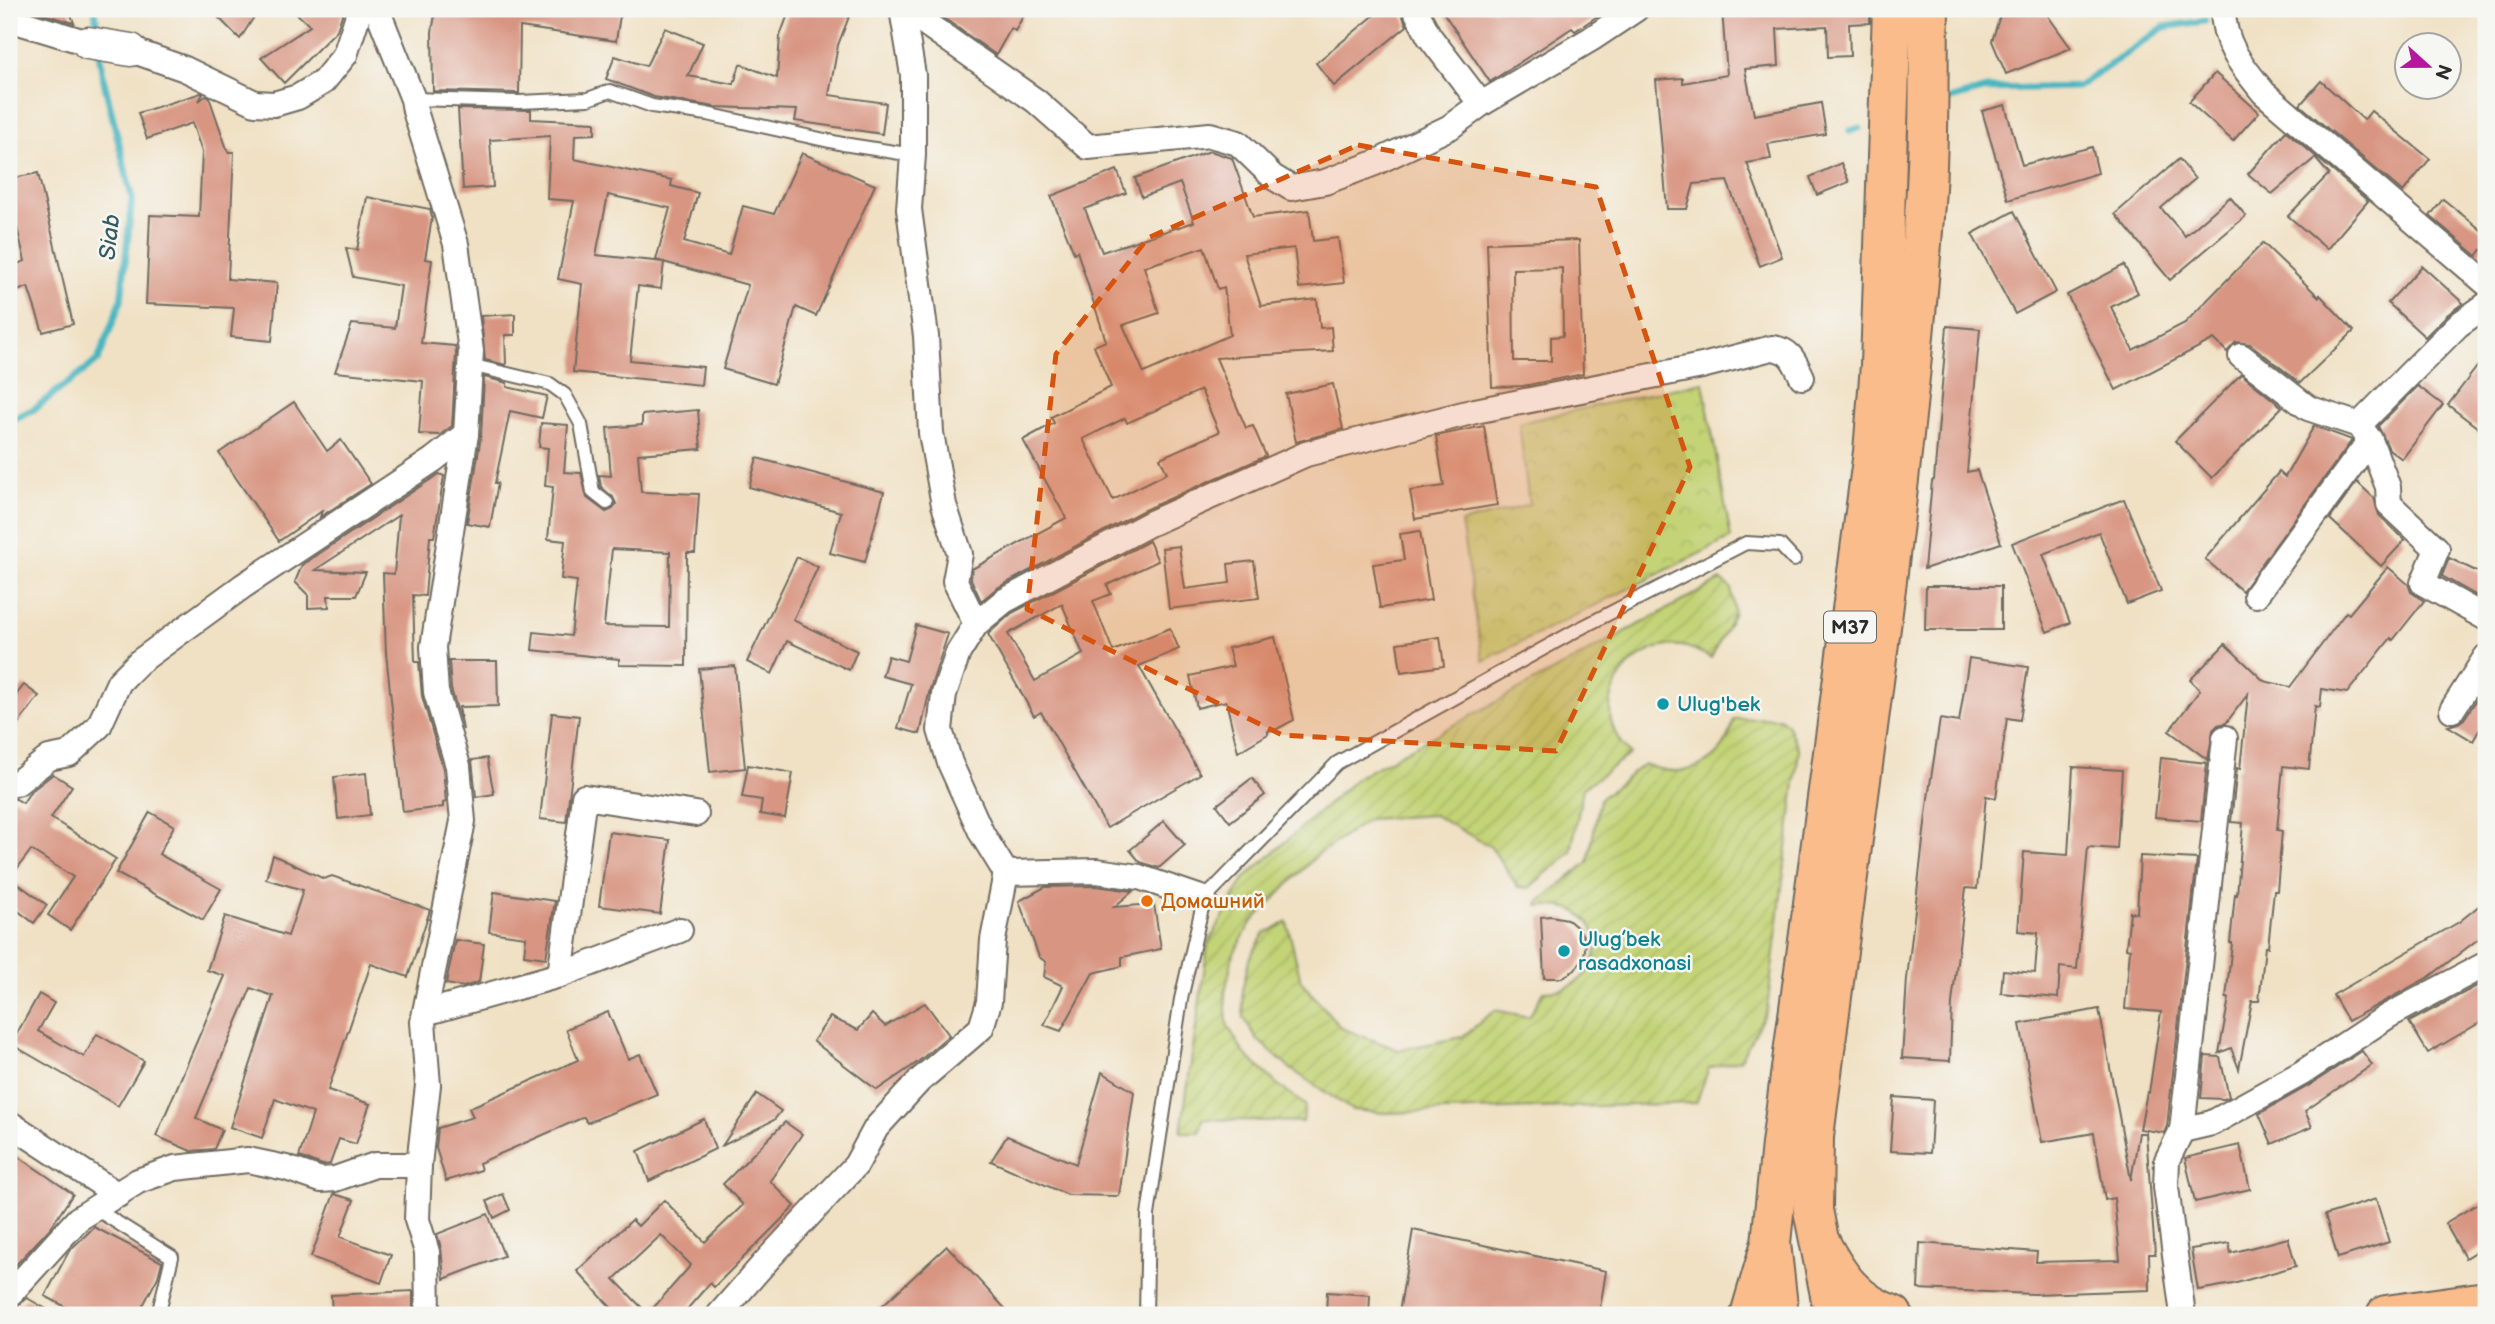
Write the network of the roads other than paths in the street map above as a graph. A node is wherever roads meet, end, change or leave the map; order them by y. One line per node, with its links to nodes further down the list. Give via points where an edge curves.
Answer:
1 (360, 9): 11 (street, via 345,55 323,82 299,97 274,104 255,103 185,69)
2 (377, 9): 12 (street)
3 (903, 9): 13 (street, via 1035,101 1088,147 1225,137 1290,188 1325,182 1375,163 1450,127); 14 (street, via 913,75)
4 (1415, 9): 13 (street, via 1429,36)
5 (1636, 9): 13 (street)
6 (1892, 9): 18 (main road, M37)
7 (1929, 9): 18 (main road, M37, via 1926,200)
8 (2222, 9): 15 (street, via 2235,57 2264,93)
9 (9, 19): 10 (street)
10 (88, 43): 11 (street)
11 (131, 50)
12 (413, 99): 14 (lane, via 519,102 588,99 610,91 652,106); 19 (street, via 456,244)
13 (1481, 104)
14 (913, 155): 27 (street, via 909,209 926,336 931,433 944,505 960,554 955,581)
15 (2486, 283)
16 (2486, 305): 21 (street, via 2458,325)
17 (2241, 356): 21 (street, via 2308,408)
18 (1895, 363): 44 (main road, M37, via 1874,694 1814,1138 1813,1210); 45 (main road, M37, via 1873,452)
19 (470, 365): 22 (street); 23 (lane, via 550,384 565,395 581,424 593,492)
20 (1802, 377): 27 (street, via 1789,353 1772,348 1475,411 1306,454 1149,524 1004,601)
21 (2365, 432): 25 (street); 26 (street, via 2388,487 2389,504 2437,549 2423,583)
22 (466, 433): 31 (street, via 139,662 120,682 99,726 69,754 49,758); 38 (street, via 433,647 436,692 458,766 463,821)
23 (607, 503)
24 (1794, 560): 34 (lane, via 1780,545 1746,543 1337,763)
25 (2256, 595)
26 (2486, 618)
27 (975, 624): 33 (street, via 958,653 944,694 940,730 982,834)
28 (2486, 657): 29 (street)
29 (2452, 710)
30 (2225, 738): 40 (street)
31 (9, 785)
32 (695, 814): 37 (street, via 584,797)
33 (1006, 873): 34 (street, via 1097,871 1139,877); 50 (street, via 993,940 989,1002 981,1028 919,1081 876,1128 856,1165)
34 (1204, 900): 51 (lane, via 1181,999 1148,1215)
35 (680, 930): 37 (street)
36 (2486, 964): 40 (street, via 2388,1016 2302,1073 2212,1123)
37 (559, 975): 38 (street)
38 (425, 1013): 41 (street, via 428,1086)
39 (9, 1123): 42 (street)
40 (2182, 1130): 56 (street, via 2167,1160 2166,1187)
41 (419, 1165): 42 (street, via 375,1165 321,1180 248,1160 206,1163 138,1181); 49 (street, via 417,1220 427,1252)
42 (118, 1195): 43 (street)
43 (94, 1208): 46 (street, via 78,1219); 48 (lane, via 172,1257)
44 (1820, 1242): 54 (main road, M37); 55 (main road, via 1835,1271 1857,1296)
45 (1771, 1243): 52 (main road); 53 (main road, M37)
46 (9, 1295)
47 (2486, 1301): 57 (main road)
48 (158, 1315)
49 (428, 1315)
50 (719, 1315)
51 (1146, 1315)
52 (1750, 1315)
53 (1779, 1315)
54 (1834, 1315)
55 (1893, 1315)
56 (2183, 1315)
57 (2386, 1315)

